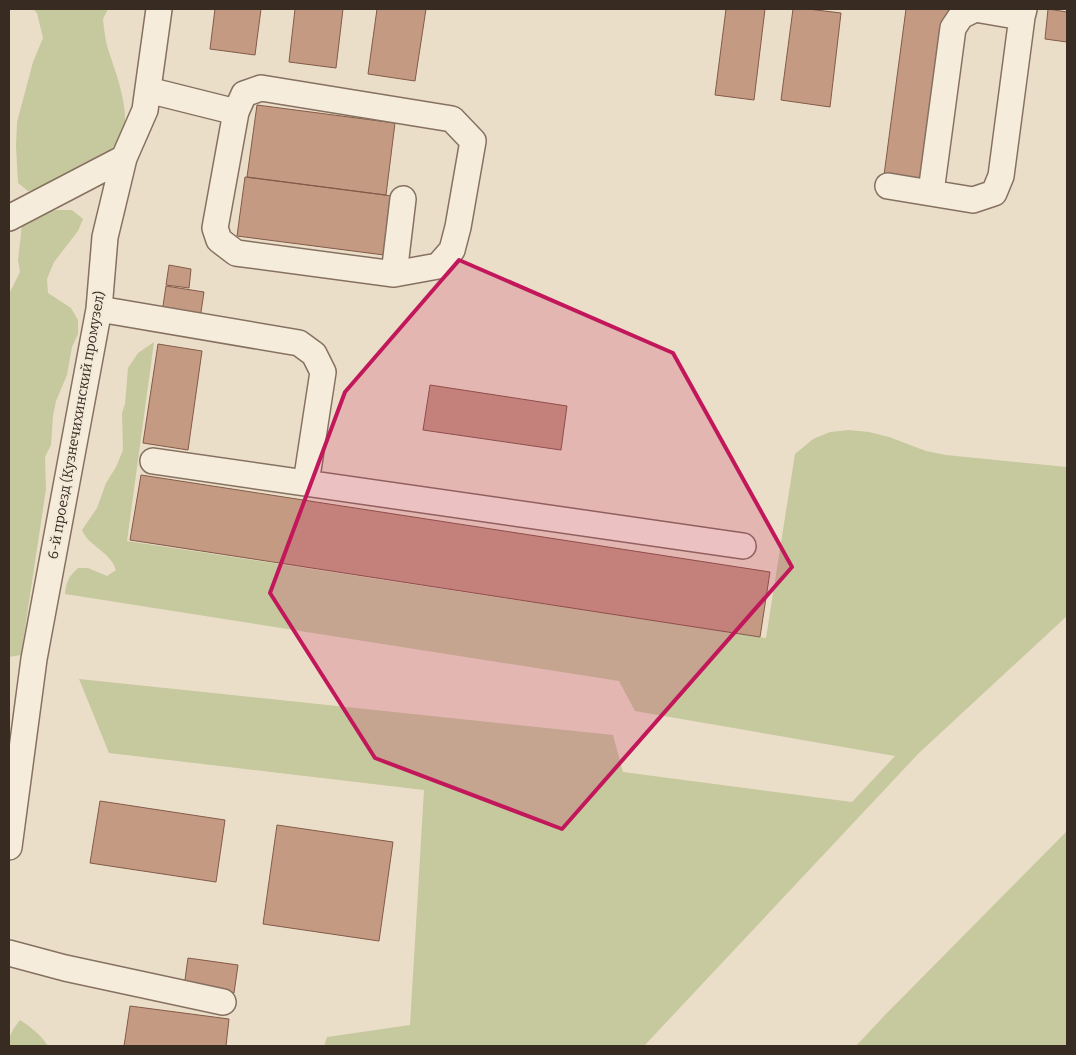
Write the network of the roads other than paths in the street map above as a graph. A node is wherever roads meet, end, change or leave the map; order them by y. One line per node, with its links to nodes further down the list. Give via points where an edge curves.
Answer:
1 (159, 9): 3 (street, 6-й проезд (Кузнечихинский промузел))
2 (1023, 13): 7 (street, via 975,9 961,16 953,28); 7 (street, via 1001,176 994,193 973,200)
3 (148, 90): 4 (street); 5 (street, 6-й проезд (Кузнечихинский промузел), via 145,110)
4 (236, 112): 10 (street, via 215,228 220,240 236,253); 10 (street, via 244,94 260,88 452,119 464,130 473,141 452,250 438,266)
5 (124, 158): 9 (street); 11 (street, 6-й проезд (Кузнечихинский промузел), via 105,237)
6 (888, 186): 7 (street)
7 (931, 192)
8 (403, 199): 10 (street)
9 (9, 218)
10 (394, 274)
11 (99, 309): 13 (street, via 299,343 314,354 323,372); 15 (street, 6-й проезд (Кузнечихинский промузел), via 34,659)
12 (153, 461): 13 (street)
13 (306, 483): 14 (street)
14 (743, 546)
15 (9, 847)
16 (9, 953): 17 (street)
17 (223, 1002)

